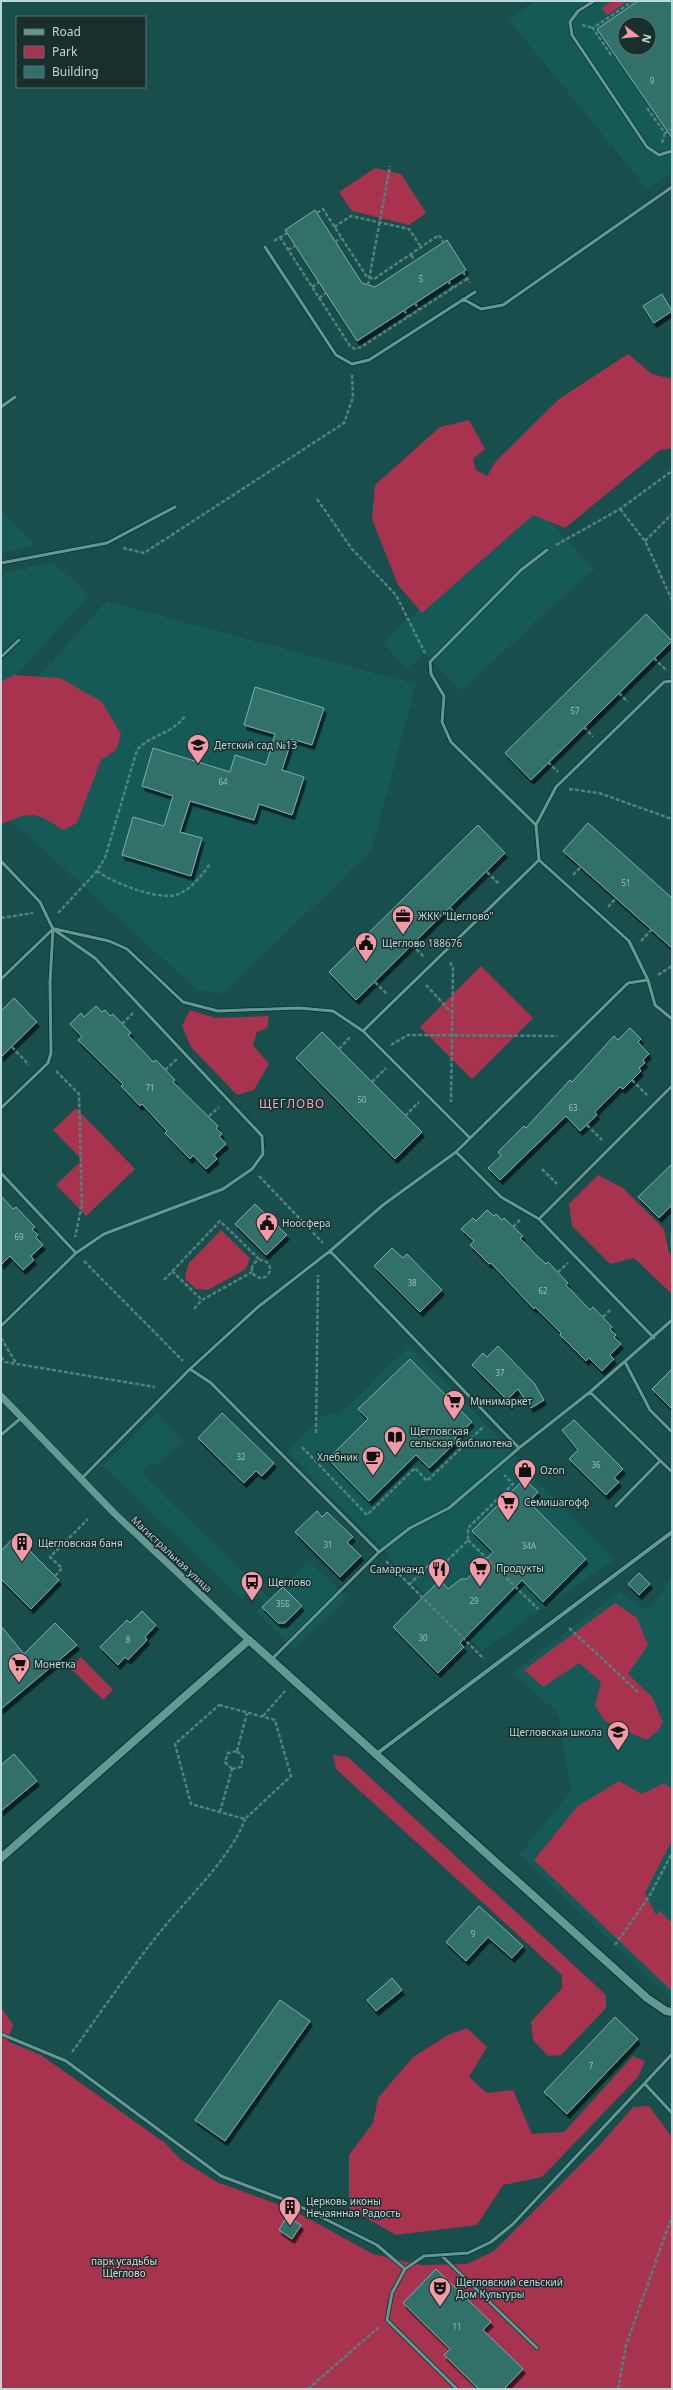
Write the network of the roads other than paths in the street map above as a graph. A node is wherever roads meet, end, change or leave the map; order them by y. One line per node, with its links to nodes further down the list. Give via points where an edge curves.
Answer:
1 (594, 1): 2 (lane, via 578,11 570,22 572,35 647,147 659,155)
2 (672, 151)
3 (672, 187): 6 (lane, via 502,305 481,309)
4 (265, 247): 6 (lane, via 336,355 352,364 369,360)
5 (475, 292): 6 (lane)
6 (463, 300)
7 (15, 397): 8 (lane)
8 (1, 407)
9 (175, 507): 11 (lane, via 107,543)
10 (547, 550): 15 (lane, via 521,570 430,662 431,674 444,696 442,722 451,742)
11 (1, 563)
12 (19, 640): 13 (lane)
13 (1, 657)
14 (672, 681): 15 (lane, via 664,682 556,787)
15 (536, 825): 16 (lane)
16 (540, 860): 20 (lane, via 629,941); 22 (lane)
17 (1, 861): 18 (lane, via 40,902)
18 (53, 929): 19 (lane); 22 (lane, via 108,941 127,949 183,1002 218,1011 299,1008 333,1011); 24 (lane, via 50,982 52,1053 48,1063); 32 (lane, via 95,958 262,1136 263,1154 252,1169 223,1189 104,1234)
19 (1, 979)
20 (648, 980): 21 (lane, via 656,1004); 25 (lane, via 628,983)
21 (672, 1020)
22 (363, 1031): 25 (lane)
23 (672, 1086): 28 (lane)
24 (1, 1108)
25 (469, 1138): 26 (lane)
26 (456, 1152): 28 (lane, via 501,1197); 31 (lane, via 383,1205)
27 (1, 1173): 32 (lane)
28 (539, 1219): 35 (lane)
29 (672, 1233): 30 (lane)
30 (672, 1247)
31 (330, 1251): 37 (lane, via 258,1307); 43 (lane)
32 (76, 1253): 34 (lane)
33 (672, 1320): 35 (lane)
34 (1, 1326)
35 (654, 1338): 36 (lane)
36 (625, 1362): 38 (lane); 41 (lane, via 650,1410)
37 (190, 1368): 46 (lane); 49 (lane, via 211,1383)
38 (590, 1392): 43 (lane); 44 (lane)
39 (1, 1396): 40 (street, Магистральная улица)
40 (21, 1418): 42 (lane); 46 (street, Магистральная улица)
41 (672, 1432)
42 (1, 1435)
43 (519, 1448): 49 (lane, via 449,1508 410,1528)
44 (660, 1461): 45 (lane); 47 (lane)
45 (672, 1472)
46 (81, 1480): 50 (street, Магистральная улица)
47 (616, 1506)
48 (672, 1532): 52 (street)
49 (379, 1552): 51 (lane)
50 (249, 1640): 51 (main road, Магистральная улица); 53 (main road)
51 (271, 1660): 52 (main road, Магистральная улица)
52 (375, 1755): 54 (main road, Магистральная улица, via 647,1998 666,2011)
53 (1, 1858)
54 (672, 2012)
55 (1, 2034): 60 (lane, via 66,2061 221,2176 300,2206 377,2246)
56 (672, 2054): 57 (lane)
57 (645, 2084): 58 (lane); 59 (lane, via 513,2224 491,2242 468,2253)
58 (672, 2113)
59 (441, 2255): 60 (lane, via 424,2256); 61 (lane)
60 (405, 2269): 62 (lane, via 392,2293 387,2320)
61 (537, 2348)
62 (457, 2389)

